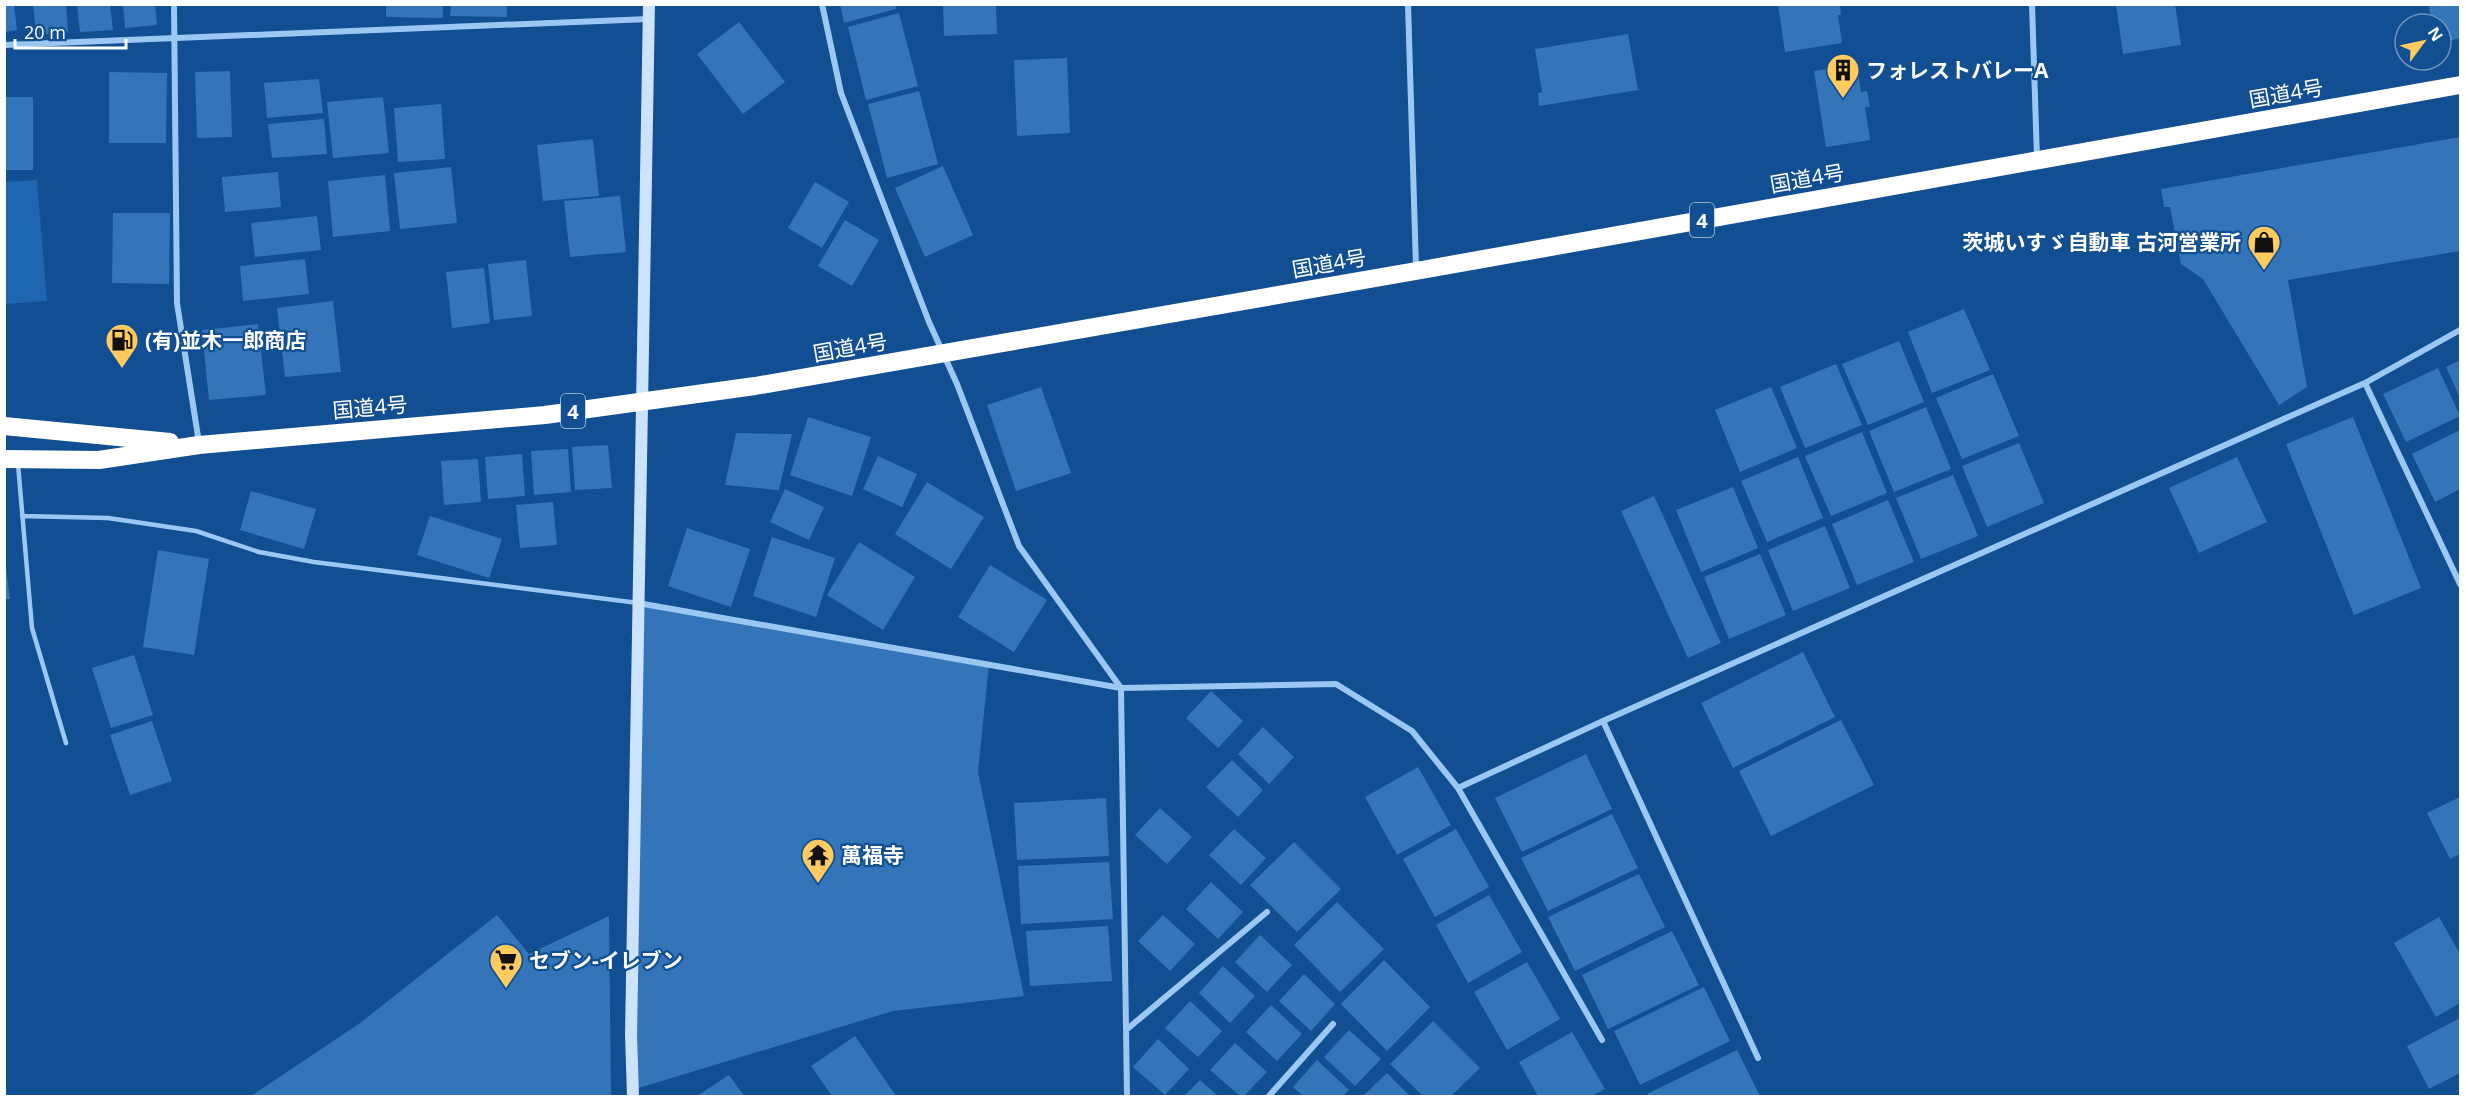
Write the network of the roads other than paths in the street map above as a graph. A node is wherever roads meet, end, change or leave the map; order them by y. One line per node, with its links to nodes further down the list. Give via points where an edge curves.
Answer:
1 (174, 4): 7 (street)
2 (649, 4): 6 (street)
3 (822, 4): 13 (street, via 841,93)
4 (1408, 4): 11 (street)
5 (2032, 4): 10 (street)
6 (649, 19): 7 (street); 15 (street)
7 (174, 39): 8 (street); 17 (street, via 177,303)
8 (4, 45)
9 (2460, 85): 10 (highway, 国道4号 / 4)
10 (2037, 160): 11 (highway, 国道4号 / 4)
11 (1416, 271): 13 (highway, 国道4号 / 4)
12 (2460, 330): 14 (street)
13 (944, 354): 15 (highway, 国道4号 / 4); 22 (street, via 1019,546)
14 (2365, 383): 20 (street); 23 (street)
15 (641, 401): 17 (highway, 国道4号 / 4, via 545,415); 21 (street)
16 (4, 426): 17 (highway, 国道4号 / 4)
17 (199, 445): 18 (highway, 国道4号 / 4, via 99,460)
18 (11, 459): 19 (lane)
19 (22, 516): 21 (lane, via 108,518 196,531 260,552 314,562); 24 (lane, via 32,628)
20 (2460, 584)
21 (638, 603): 22 (street); 31 (street)
22 (1121, 688): 25 (street, via 1336,684 1412,730); 28 (street)
23 (1603, 721): 25 (street); 30 (street)
24 (66, 743)
25 (1458, 788): 29 (street)
26 (1267, 912): 28 (street)
27 (1333, 1024): 33 (street)
28 (1126, 1030): 32 (street)
29 (1602, 1040)
30 (1758, 1058)
31 (633, 1096)
32 (1126, 1096)
33 (1269, 1096)

